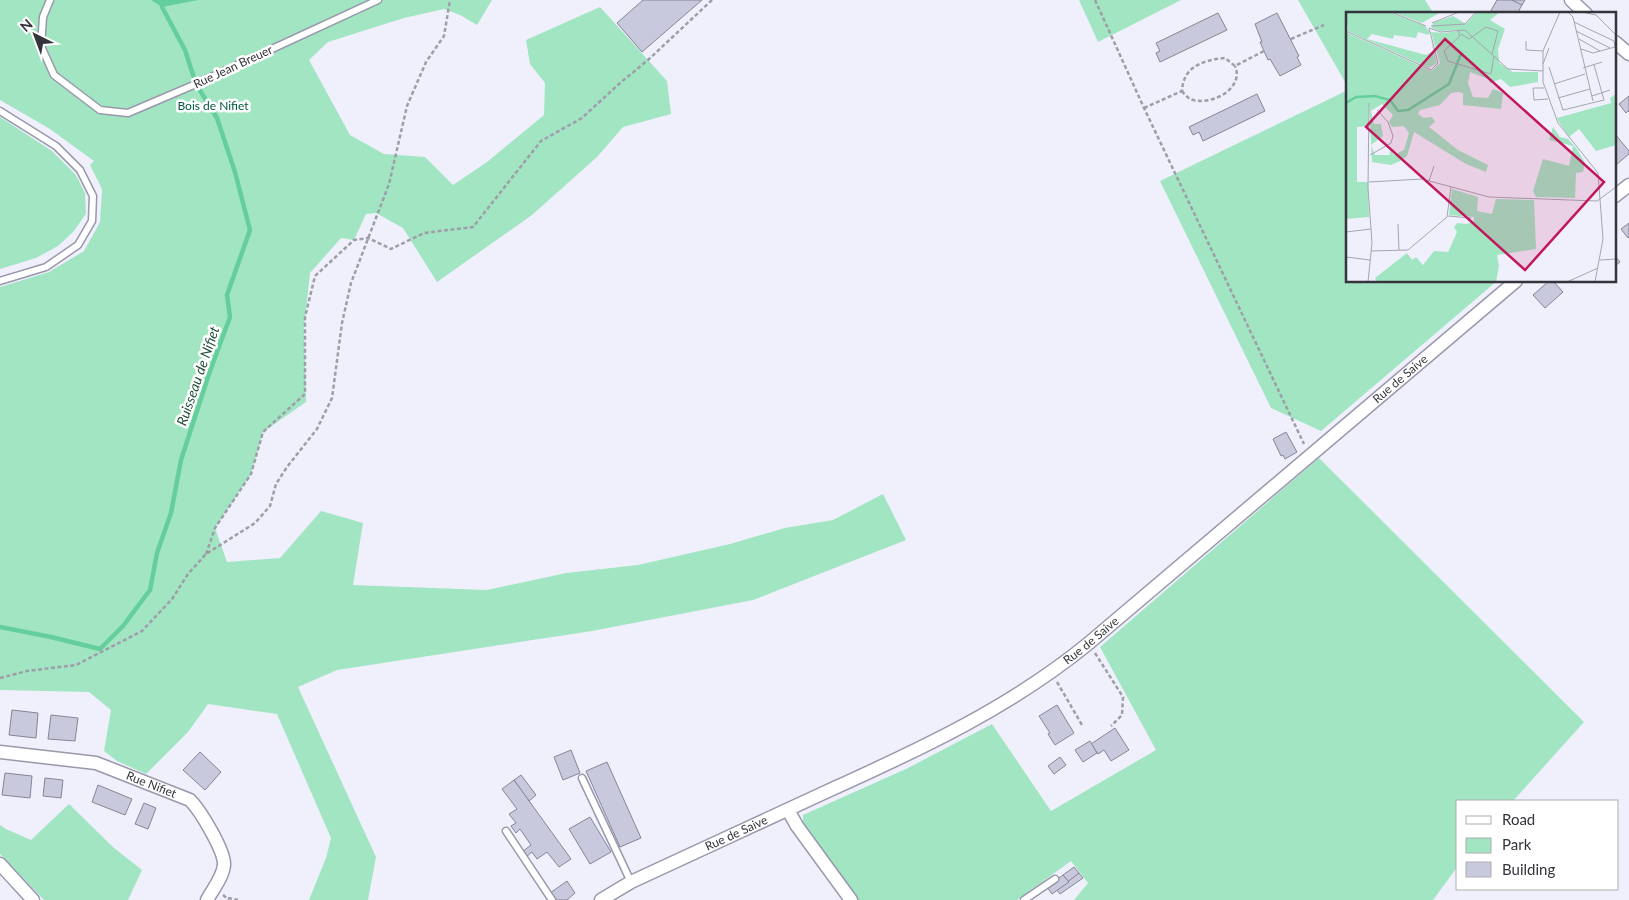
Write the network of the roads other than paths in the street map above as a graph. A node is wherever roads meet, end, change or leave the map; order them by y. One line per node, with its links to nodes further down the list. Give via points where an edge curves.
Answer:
1 (50, 0): 2 (lane, Rue Jean Breuer, via 43,17 41,46 54,75 100,110 128,113)
2 (378, 0)
3 (1571, 0): 4 (street)
4 (1584, 12)
5 (1616, 43): 6 (street)
6 (1629, 54)
7 (0, 111): 10 (lane, via 56,146 80,170 93,196 92,221 78,245 46,267)
8 (1629, 185): 9 (street)
9 (1616, 195)
10 (0, 281)
11 (1515, 282): 14 (street, Rue de Saive, via 1052,672 977,719 916,751)
12 (0, 752): 20 (street, Rue Nifiet, via 96,763 190,800 200,812 223,857 222,874)
13 (582, 778): 18 (lane)
14 (788, 810): 18 (street, Rue de Saive); 23 (street)
15 (506, 831): 21 (lane)
16 (0, 864): 19 (street)
17 (1055, 878): 24 (lane)
18 (631, 882): 22 (street, Rue de Saive)
19 (33, 900)
20 (208, 900)
21 (552, 900)
22 (601, 900)
23 (851, 900)
24 (1024, 900)

